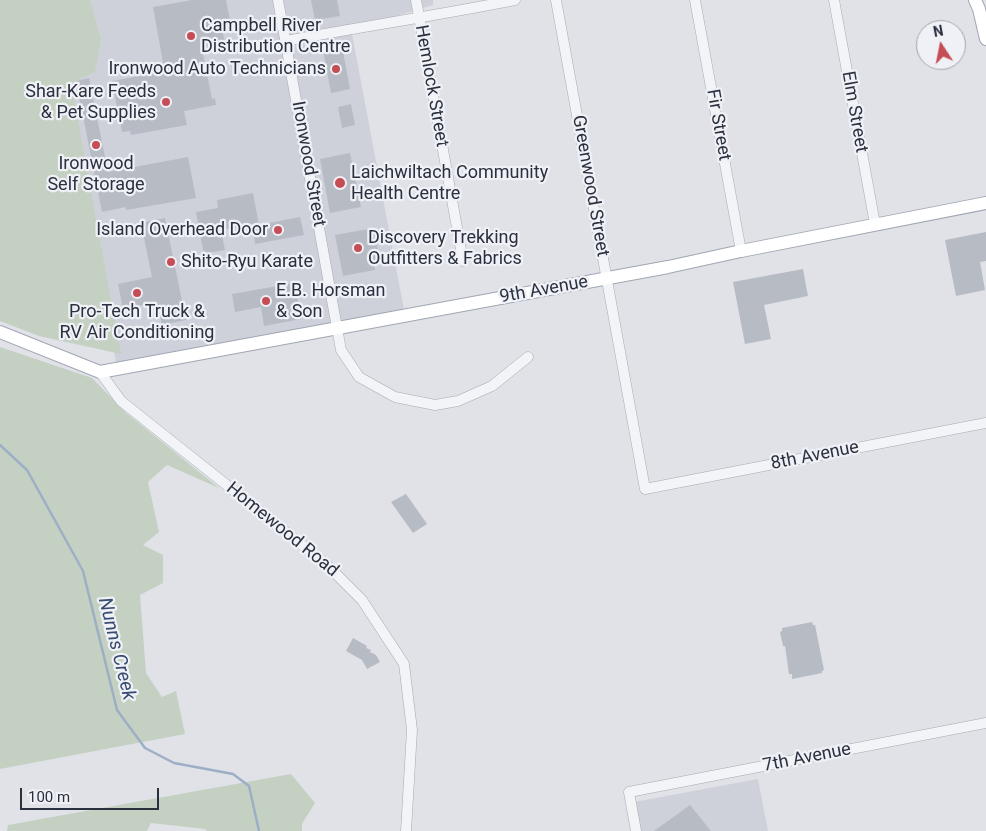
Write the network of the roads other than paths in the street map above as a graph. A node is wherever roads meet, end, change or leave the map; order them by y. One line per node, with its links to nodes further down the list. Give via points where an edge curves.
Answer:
1 (278, 0): 10 (street, Ironwood Street)
2 (416, 0): 8 (street, Hemlock Street)
3 (515, 0): 8 (street)
4 (556, 0): 15 (street, Greenwood Street)
5 (695, 0): 13 (street, Fir Street)
6 (834, 0): 12 (street, Elm Street)
7 (975, 0): 9 (main road)
8 (419, 18): 10 (street); 14 (street, Hemlock Street)
9 (986, 39)
10 (285, 41): 16 (street, Ironwood Street)
11 (986, 203): 12 (main road, 9th Avenue)
12 (874, 224): 13 (main road, 9th Avenue)
13 (741, 251): 15 (main road, 9th Avenue)
14 (463, 261)
15 (606, 279): 16 (main road, 9th Avenue); 21 (street, Greenwood Street)
16 (337, 327): 18 (street, Ironwood Street, via 341,350 359,376 395,397 435,405 458,401 492,386); 19 (main road, 9th Avenue)
17 (0, 332): 19 (main road)
18 (528, 357)
19 (100, 372): 23 (street, Homewood Road, via 121,401 326,564 368,608 404,664 412,730)
20 (986, 423): 21 (street, 8th Avenue)
21 (645, 490)
22 (986, 724): 24 (street, 7th Avenue, via 628,792)
23 (406, 831)
24 (636, 831)

